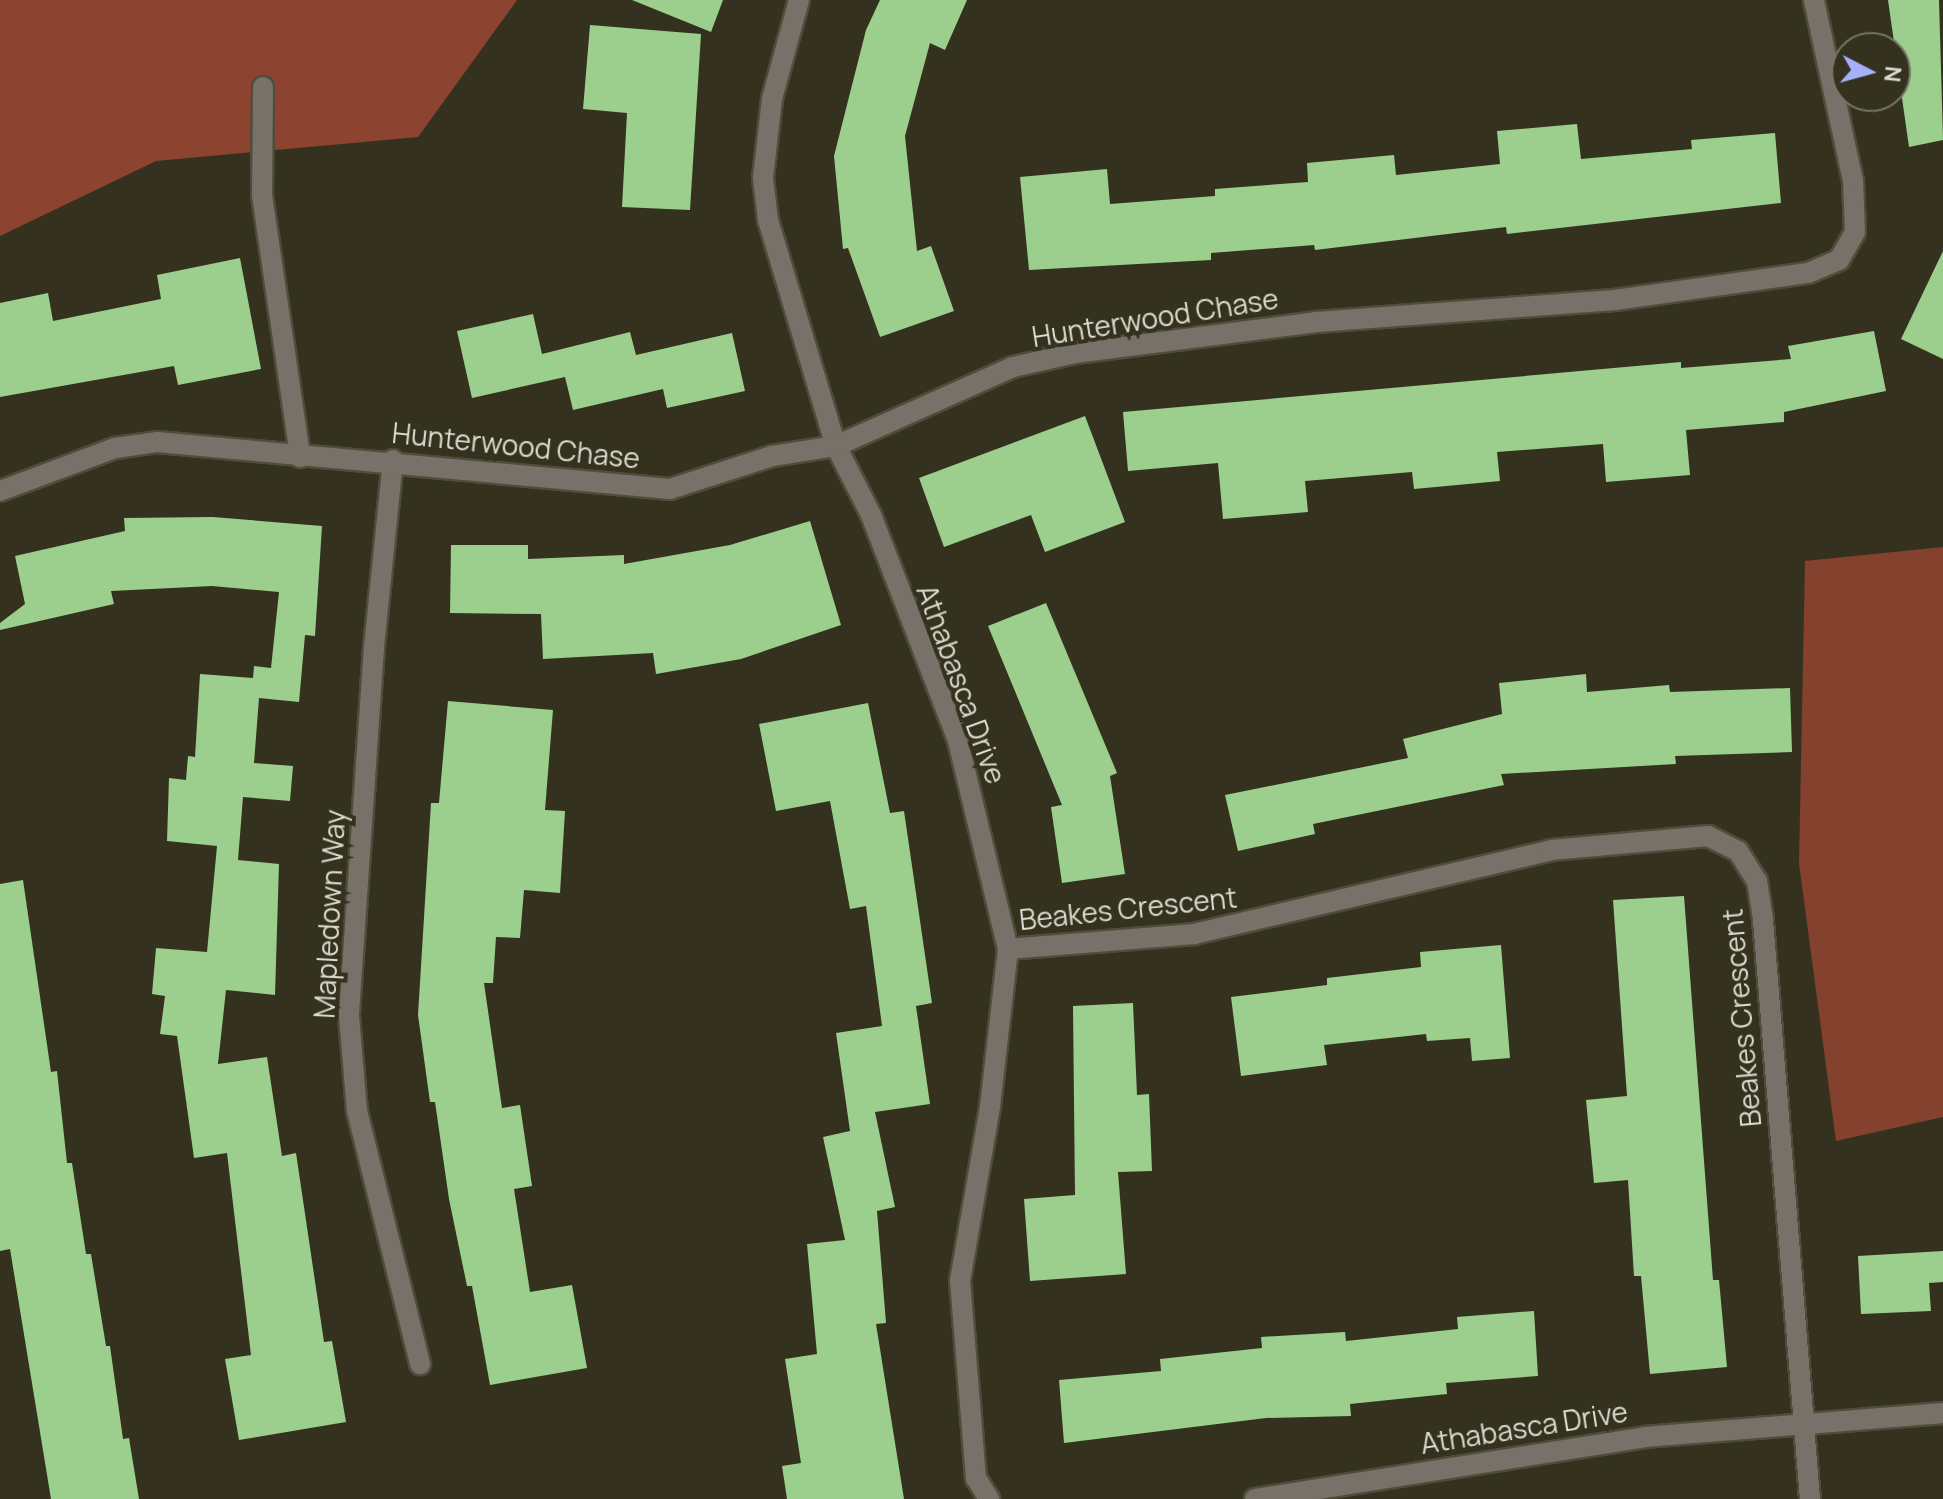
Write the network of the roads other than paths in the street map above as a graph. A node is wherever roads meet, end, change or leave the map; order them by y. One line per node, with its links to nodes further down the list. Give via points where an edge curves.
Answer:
1 (799, 0): 4 (street, Athabasca Drive, via 772,99 763,178 768,220)
2 (1814, 0): 4 (street, Hunterwood Chase, via 1853,181 1855,232 1839,260 1808,273 1615,300 1316,322 1075,353 1013,367)
3 (263, 87): 5 (street, via 262,195)
4 (836, 446): 6 (street, Hunterwood Chase, via 772,456 670,489); 8 (street, Athabasca Drive, via 871,515 958,741)
5 (300, 457): 6 (street, Hunterwood Chase); 7 (street, Hunterwood Chase, via 157,442 115,448)
6 (393, 460): 9 (street, Mapledown Way, via 374,647 349,1016 357,1111)
7 (0, 491)
8 (1008, 949): 11 (street, Beakes Crescent, via 1092,946 1208,931 1551,850 1708,836 1738,851 1757,881 1763,920); 12 (street, Athabasca Drive, via 990,1107 960,1280 976,1478)
9 (420, 1364)
10 (1943, 1413): 11 (street, Athabasca Drive)
11 (1803, 1426): 13 (street, Athabasca Drive, via 1542,1450); 14 (street, Beakes Crescent)
12 (989, 1499)
13 (1255, 1499)
14 (1810, 1499)

